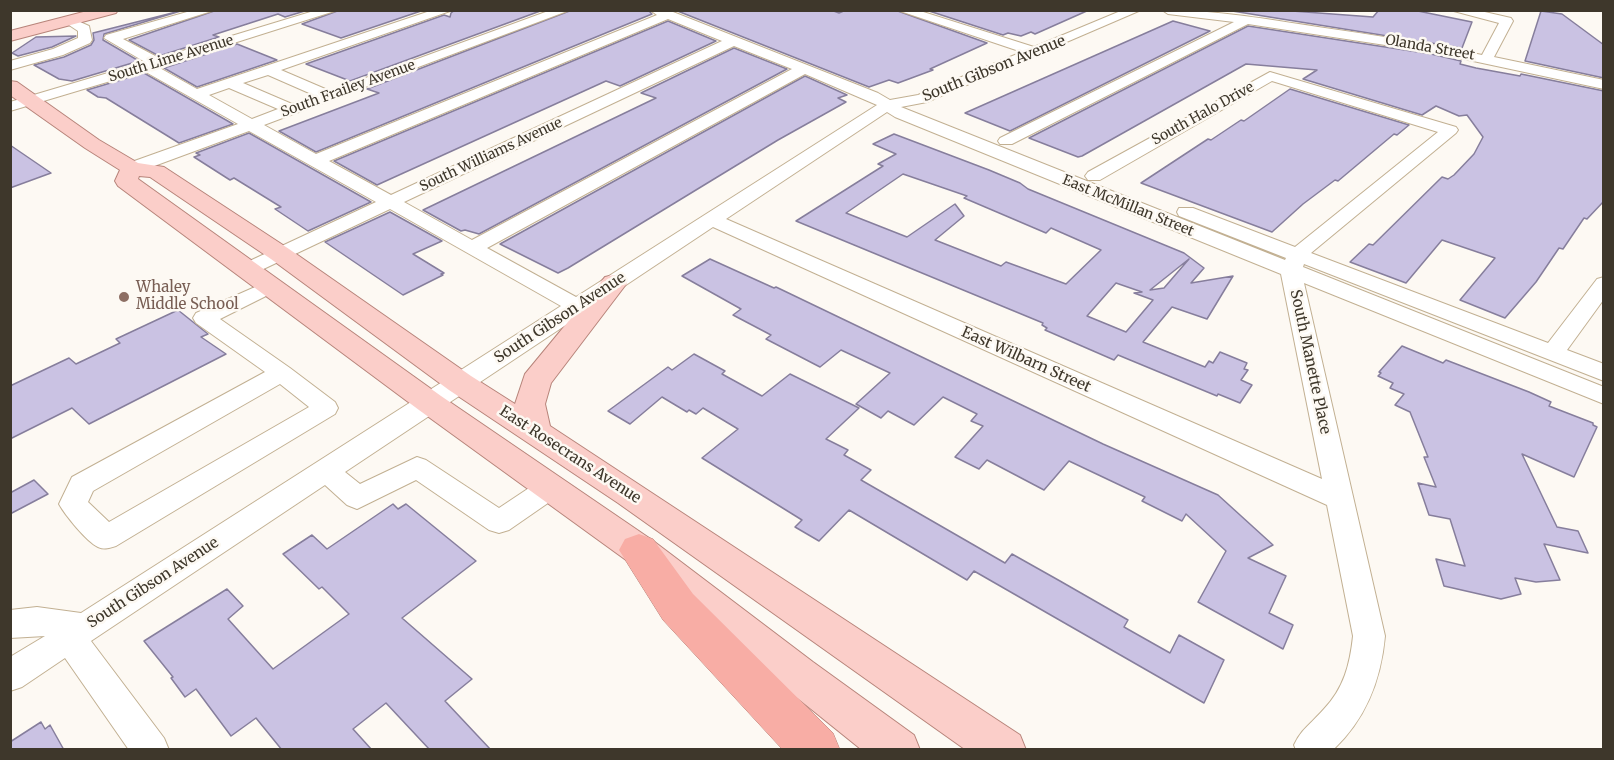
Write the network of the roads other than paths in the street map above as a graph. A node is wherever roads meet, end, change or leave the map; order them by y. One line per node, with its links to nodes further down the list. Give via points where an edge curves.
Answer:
1 (209, 10): 24 (street, via 111,38)
2 (332, 10): 15 (street, South Lime Avenue)
3 (447, 10): 20 (street)
4 (564, 10): 32 (street, South Frailey Avenue)
5 (903, 10): 21 (street)
6 (1135, 10): 21 (street, South Gibson Avenue)
7 (1163, 10): 14 (street, Olanda Street)
8 (1168, 10): 14 (street, Olanda Street)
9 (1456, 10): 22 (street, via 1507,21)
10 (669, 12): 19 (street, East McMillan Street); 34 (street, East McMillan Street, via 886,88); 40 (street)
11 (71, 15): 12 (main road); 16 (main road); 17 (main road); 25 (street, via 84,29 85,40)
12 (117, 17)
13 (1245, 19): 14 (street); 14 (street, Olanda Street); 22 (street, Olanda Street, via 1325,26)
14 (1219, 22): 39 (street)
15 (276, 28): 18 (street, South Lime Avenue); 20 (street)
16 (10, 29)
17 (10, 36)
18 (237, 39): 23 (street); 24 (street, South Lime Avenue)
19 (733, 41): 26 (street, East McMillan Street); 43 (street, South Williams Avenue)
20 (333, 49): 23 (street)
21 (1035, 52): 34 (street, South Gibson Avenue)
22 (1487, 58): 29 (street, Olanda Street)
23 (294, 62): 27 (street)
24 (152, 65): 31 (street); 33 (street, South Lime Avenue)
25 (10, 66)
26 (803, 69): 35 (street, East McMillan Street); 45 (street)
27 (268, 70): 28 (street); 32 (street)
28 (230, 83): 31 (street); 37 (street)
29 (1604, 85)
30 (10, 86): 33 (main road, East Rosecrans Avenue)
31 (197, 94): 38 (street)
32 (330, 96): 37 (street, South Frailey Avenue)
33 (33, 101): 36 (street, South Lime Avenue); 41 (main road, East Rosecrans Avenue)
34 (911, 101): 35 (street, South Gibson Avenue); 39 (street, East McMillan Street)
35 (887, 105): 44 (street, South Gibson Avenue); 47 (street, East McMillan Street, via 901,114)
36 (10, 107)
37 (292, 110): 38 (street, South Frailey Avenue)
38 (252, 124): 40 (street); 41 (street, South Frailey Avenue)
39 (1006, 141): 42 (street, East McMillan Street)
40 (316, 160): 43 (street)
41 (132, 168): 46 (main road, East Rosecrans Avenue, via 156,172); 48 (main road, via 126,181)
42 (1094, 176): 47 (street, East McMillan Street); 47 (street, South Halo Drive, via 1270,76 1450,130)
43 (390, 202): 45 (street); 46 (street, South Williams Avenue)
44 (713, 220): 49 (street, South Gibson Avenue); 61 (street, East Wilbarn Street)
45 (472, 248): 51 (street)
46 (280, 254): 48 (street, South Williams Avenue); 55 (main road, East Rosecrans Avenue)
47 (1294, 263): 52 (street, East McMillan Street); 56 (street, East McMillan Street); 61 (street, South Manette Place)
48 (260, 278): 54 (street, South Williams Avenue, via 204,318); 57 (main road)
49 (614, 283): 51 (street, South Gibson Avenue); 58 (main road, via 536,381 530,404)
50 (1604, 283): 52 (street)
51 (577, 306): 55 (street, South Gibson Avenue)
52 (1553, 353): 53 (street, East McMillan Street)
53 (1604, 372)
54 (282, 373): 54 (street, via 82,484 73,504 106,538 326,408)
55 (460, 383): 57 (street, South Gibson Avenue); 58 (main road, East Rosecrans Avenue)
56 (1604, 396)
57 (430, 403): 59 (street, South Gibson Avenue); 60 (main road)
58 (535, 431): 70 (main road, East Rosecrans Avenue)
59 (326, 470): 60 (street, via 357,498 417,467 500,522); 64 (street, South Gibson Avenue)
60 (551, 487): 62 (main road)
61 (1340, 499): 66 (street, South Manette Place, via 1369,636 1368,663 1360,688 1336,725)
62 (639, 550): 68 (highway, via 678,607); 69 (main road)
63 (10, 624): 64 (street, via 37,621)
64 (77, 632): 65 (street, South Gibson Avenue); 67 (street)
65 (10, 676)
66 (1312, 745)
67 (151, 750)
68 (816, 750)
69 (898, 750)
70 (1004, 750)

